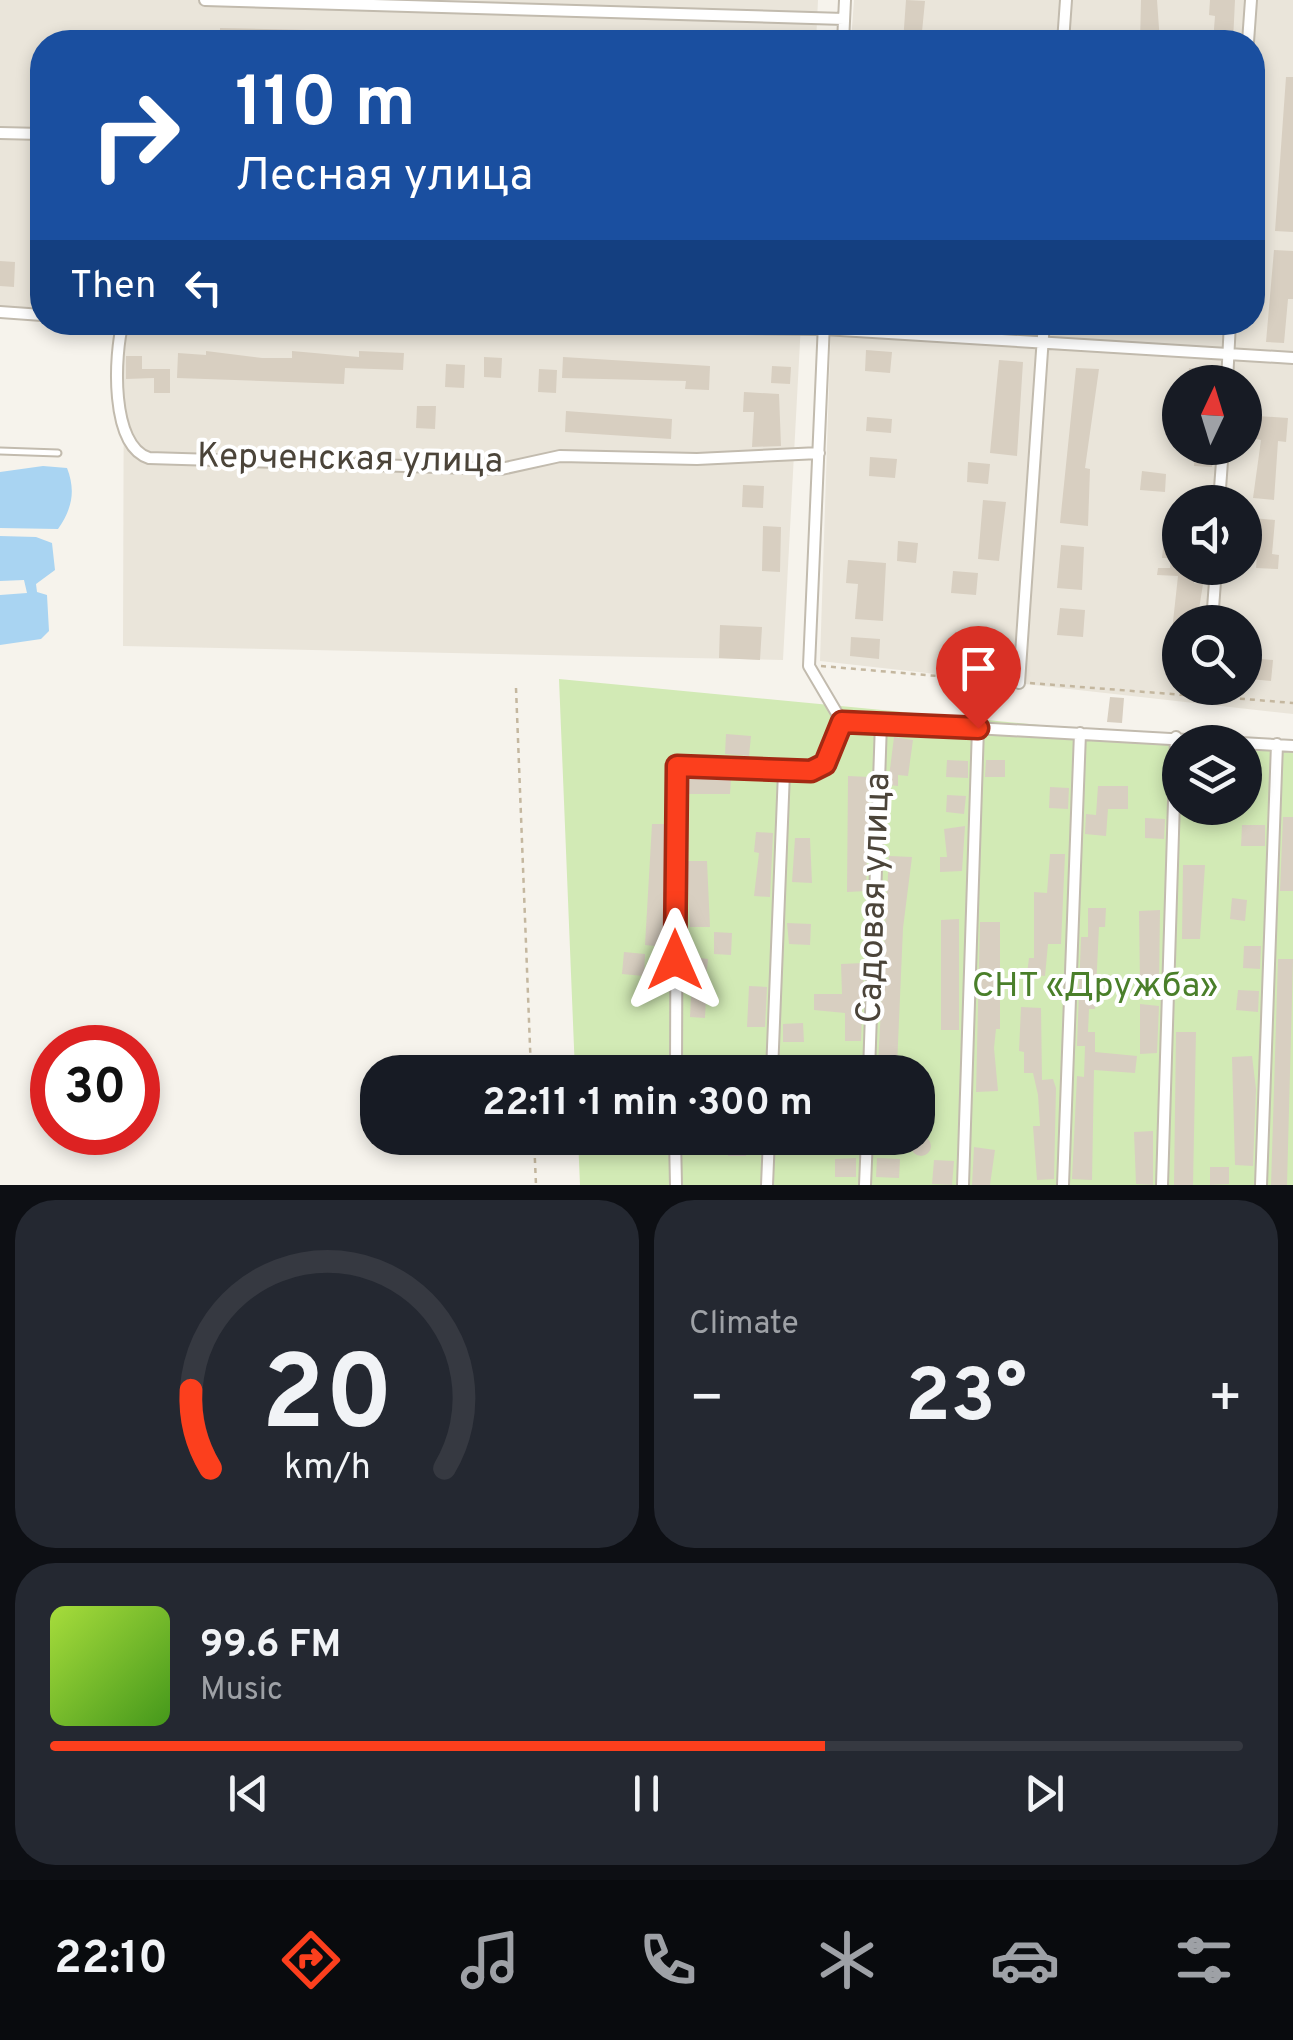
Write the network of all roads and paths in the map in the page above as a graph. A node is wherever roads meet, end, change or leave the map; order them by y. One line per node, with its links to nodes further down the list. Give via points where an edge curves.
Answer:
1 (205, 0): 5 (street)
2 (845, 0): 5 (street)
3 (1066, 0): 7 (street)
4 (1251, 0): 8 (street)
5 (844, 19): 6 (street)
6 (844, 30)
7 (1064, 30)
8 (1249, 30)
9 (0, 133): 10 (street)
10 (30, 134)
11 (0, 312): 12 (street)
12 (30, 314)
13 (121, 335): 24 (street, Керченская улица, via 119,410 131,447 149,458 501,469 560,456)
14 (824, 335): 24 (street)
15 (955, 335): 18 (street)
16 (1043, 335): 18 (street)
17 (1229, 335): 19 (street)
18 (1043, 341): 19 (street); 26 (street)
19 (1228, 353): 20 (street); 21 (street)
20 (1293, 358)
21 (1227, 365)
22 (0, 451): 23 (lane)
23 (58, 453)
24 (818, 454): 25 (street)
25 (810, 666): 26 (path); 31 (street)
26 (1019, 682): 28 (path)
27 (516, 688): 41 (path)
28 (1162, 690)
29 (1262, 699): 30 (path)
30 (1293, 703)
31 (842, 722): 32 (street); 39 (street, via 825,764)
32 (881, 724): 33 (street); 44 (street, Садовая улица)
33 (978, 728): 34 (street); 53 (street)
34 (1080, 733): 35 (street); 54 (street)
35 (1162, 736)
36 (1262, 743): 37 (street)
37 (1278, 744): 38 (street); 56 (street)
38 (1293, 746)
39 (784, 772): 42 (street, via 677,766); 43 (street)
40 (1173, 825): 55 (street)
41 (530, 1055)
42 (676, 1055)
43 (773, 1055)
44 (870, 1055)
45 (535, 1155): 49 (path)
46 (675, 1155): 50 (street)
47 (768, 1155): 51 (street)
48 (867, 1155): 52 (street)
49 (536, 1185)
50 (676, 1185)
51 (767, 1185)
52 (866, 1185)
53 (962, 1185)
54 (1063, 1185)
55 (1162, 1185)
56 (1261, 1185)

